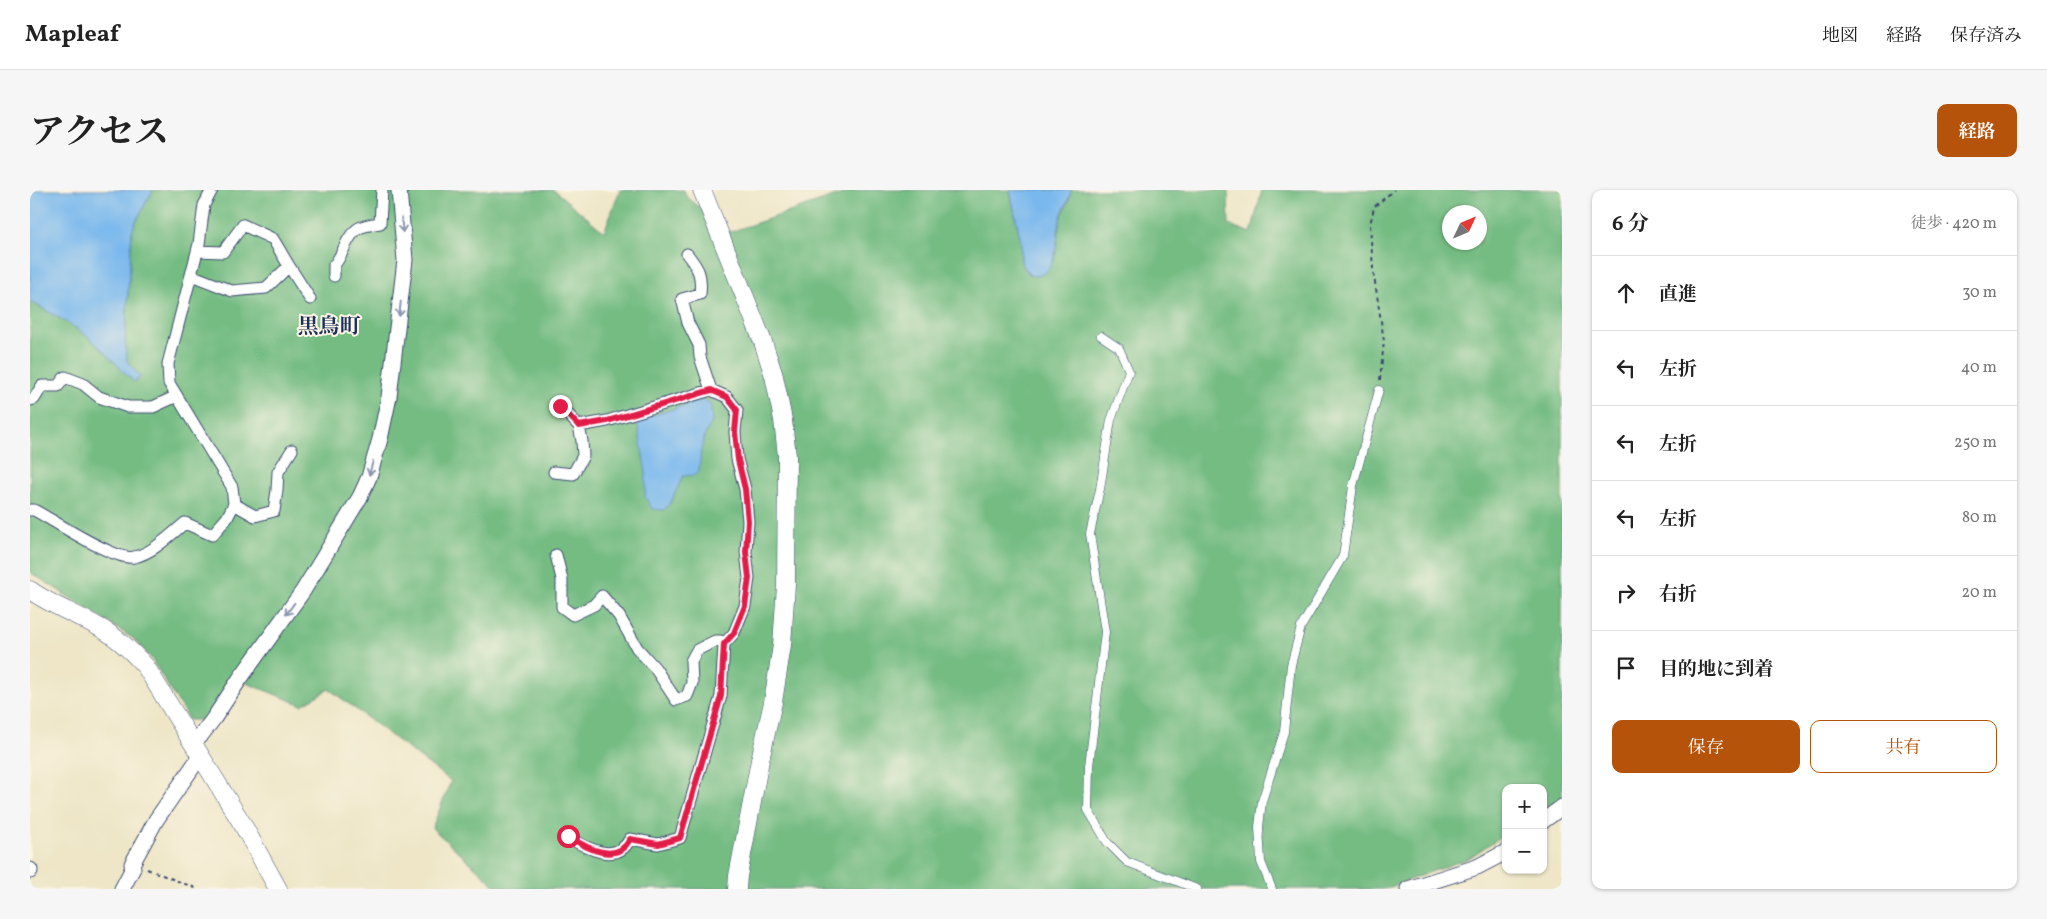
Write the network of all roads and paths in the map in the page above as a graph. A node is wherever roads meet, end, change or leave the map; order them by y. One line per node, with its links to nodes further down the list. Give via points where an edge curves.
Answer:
1 (212, 190): 6 (street, via 204,205)
2 (382, 190): 10 (street, via 380,223 360,228 347,242 342,257 334,265)
3 (398, 190): 26 (street, one-way to 26, via 405,260 389,396 369,477 360,498 303,591 202,734)
4 (702, 190): 35 (street, via 768,359 783,420 787,456 782,646)
5 (1394, 190): 14 (path, via 1374,207 1370,225 1384,341)
6 (197, 251): 8 (street, via 223,252 243,225 273,239); 9 (street)
7 (687, 254): 13 (street, via 698,268 700,294 682,299)
8 (288, 266): 9 (street, via 266,288 232,291); 11 (street)
9 (191, 275): 15 (street, via 168,364 169,383)
10 (334, 276)
11 (310, 299)
12 (1101, 336): 36 (lane, via 1119,348 1129,371 1111,420 1090,534 1105,632 1089,766 1088,810 1107,842 1127,862)
13 (711, 390): 18 (street, via 607,421); 29 (street, via 727,397 737,410 735,432 745,489 749,578 745,606 734,633 724,644 721,696 680,838 658,844 630,839 626,846 611,854 587,848)
14 (1379, 390): 37 (lane, via 1353,486 1343,556 1301,627 1291,665 1284,732 1262,801 1259,827 1262,862)
15 (177, 396): 16 (street, via 153,407 128,407 99,397 83,384 65,377 58,386 42,386); 21 (street, via 232,487)
16 (30, 400)
17 (560, 406): 18 (street)
18 (579, 426): 20 (street, via 583,456 573,474)
19 (292, 450): 21 (street, via 278,472 274,511 255,516)
20 (554, 472)
21 (234, 504): 22 (street, via 212,535 185,523 156,547 133,558 113,554)
22 (30, 510)
23 (556, 555): 25 (street, via 562,579 562,607 572,616 594,605 602,596 676,700 687,696 692,683 691,661 697,650 715,640)
24 (30, 590): 26 (street, via 45,601 95,624 133,652)
25 (721, 641)
26 (197, 748): 31 (street); 34 (street)
27 (1562, 807): 28 (street)
28 (1547, 818)
29 (568, 836)
30 (1502, 854): 38 (street, via 1477,867)
31 (132, 864): 32 (street); 33 (path)
32 (122, 889)
33 (198, 889)
34 (278, 889)
35 (737, 889)
36 (1197, 889)
37 (1272, 889)
38 (1408, 889)

